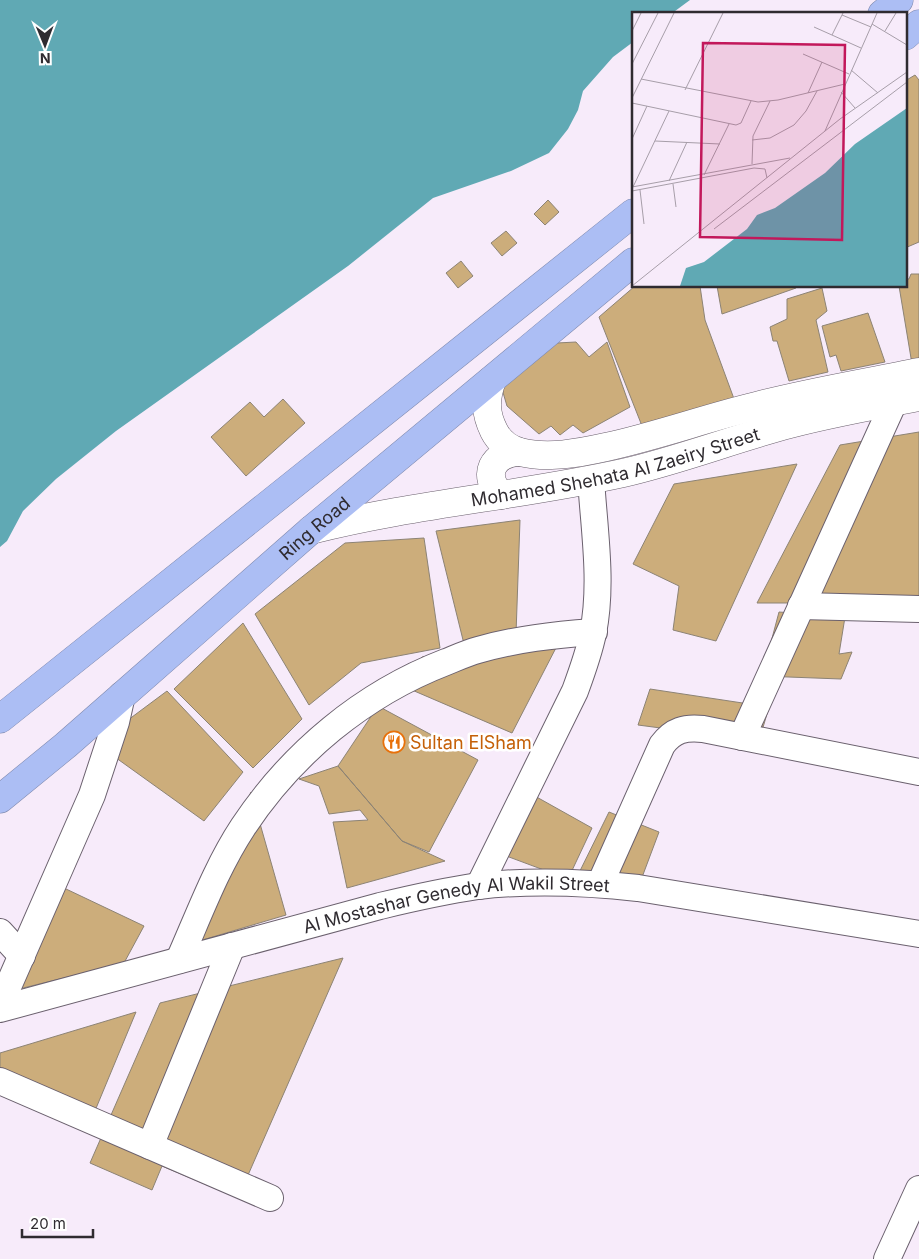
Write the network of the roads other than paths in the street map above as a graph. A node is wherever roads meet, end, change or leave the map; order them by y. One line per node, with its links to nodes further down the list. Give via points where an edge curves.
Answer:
1 (899, 0): 2 (highway)
2 (884, 12)
3 (919, 24): 4 (highway)
4 (906, 35)
5 (632, 214): 18 (highway)
6 (632, 263): 8 (highway, Ring Road)
7 (919, 372): 10 (street, Mohamed Shehata Al Zaeiry Street, via 783,399 594,450 557,455)
8 (492, 380): 10 (street, Mohamed Shehata Al Zaeiry Street, via 486,408 490,422 506,446); 13 (highway, Ring Road)
9 (907, 399): 11 (street, Mohamed Shehata Al Zaeiry Street, via 789,424 683,457); 14 (street)
10 (520, 452): 12 (street, via 501,455 491,471 494,489)
11 (591, 479): 12 (street, Mohamed Shehata Al Zaeiry Street); 16 (street, via 597,599)
12 (501, 495): 13 (street, Mohamed Shehata Al Zaeiry Street, via 392,512)
13 (311, 530): 17 (highway, Ring Road)
14 (801, 606): 15 (street); 19 (street)
15 (919, 609)
16 (594, 632): 24 (street, via 574,691); 29 (street, via 534,637 476,650 439,664 368,701 320,737 278,780 243,827 214,877)
17 (122, 696): 21 (highway, Ring Road); 28 (street, via 92,794)
18 (0, 719)
19 (742, 737): 20 (street); 23 (street, via 694,728 668,737)
20 (919, 772)
21 (12, 780): 22 (highway, Ring Road)
22 (0, 799)
23 (600, 884): 24 (street, Al Mostashar Genedy Al Wakil Street, via 560,882); 26 (street, Al Mostashar Genedy Al Wakil Street)
24 (478, 886): 27 (street, Al Mostashar Genedy Al Wakil Street, via 429,894)
25 (0, 932): 28 (street)
26 (919, 934)
27 (232, 946): 29 (street, Al Mostashar Genedy Al Wakil Street); 32 (street)
28 (22, 956): 30 (street)
29 (179, 960): 30 (street, Al Mostashar Genedy Al Wakil Street)
30 (0, 1007)
31 (0, 1081): 32 (street)
32 (150, 1146): 34 (street)
33 (919, 1189): 35 (street)
34 (270, 1198)
35 (887, 1259)

